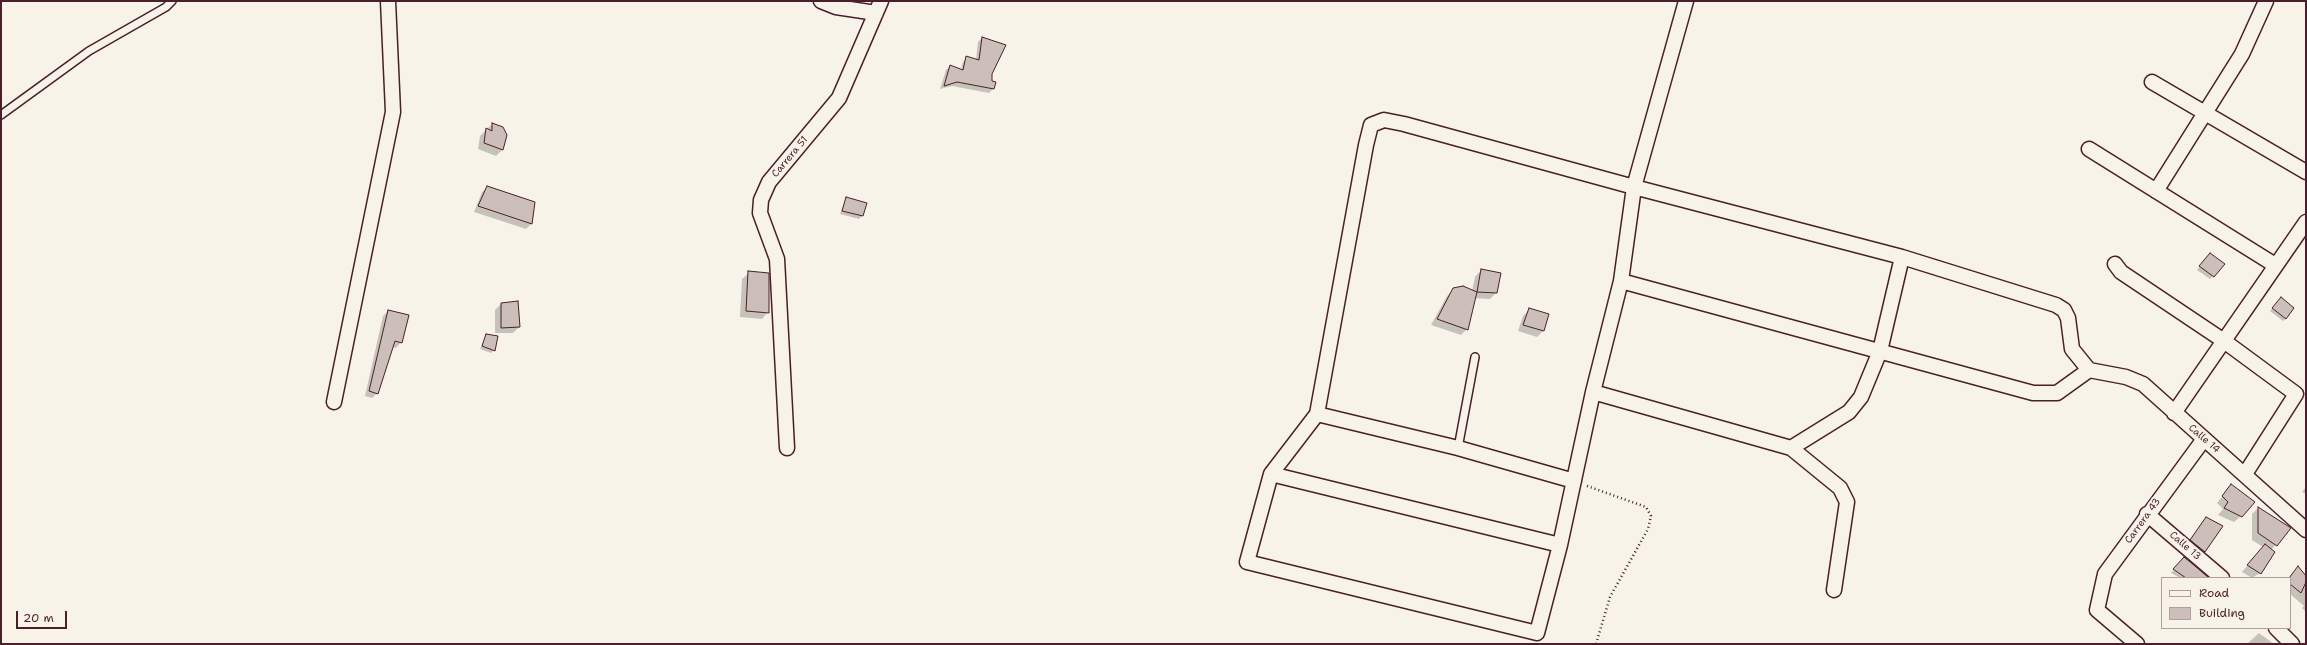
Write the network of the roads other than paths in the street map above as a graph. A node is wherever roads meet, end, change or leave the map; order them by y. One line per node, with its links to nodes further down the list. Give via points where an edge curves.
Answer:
1 (172, 1): 9 (lane, via 166,7 89,51)
2 (388, 1): 24 (street, via 393,112)
3 (821, 1): 6 (street, via 836,7)
4 (1686, 1): 12 (street)
5 (2266, 1): 8 (street, via 2242,54)
6 (879, 7): 28 (street, Carrera 51, via 839,98 769,182 761,200 760,213 777,259)
7 (2152, 82): 8 (street)
8 (2205, 113): 11 (street); 13 (street)
9 (1, 115)
10 (2089, 149): 13 (street)
11 (2306, 172)
12 (1634, 187): 15 (street); 18 (street); 26 (street, via 1404,124 1384,120 1371,125)
13 (2156, 191): 17 (street)
14 (2306, 222): 17 (street)
15 (1902, 257): 20 (street); 22 (street, via 2056,305 2064,310 2068,318 2072,349)
16 (2115, 264): 19 (street, via 2121,272)
17 (2275, 265): 19 (street)
18 (1620, 281): 20 (street); 23 (street)
19 (2224, 341): 25 (street); 32 (street, via 2296,394)
20 (1880, 351): 22 (street, via 2034,393 2056,393); 30 (street, via 1860,397 1849,412)
21 (1475, 357): 29 (lane)
22 (2089, 370): 25 (street, Calle 14, via 2126,377 2143,384)
23 (1593, 392): 30 (street); 33 (street)
24 (334, 402)
25 (2174, 413): 27 (street, Calle 14)
26 (1317, 414): 29 (street); 31 (street)
27 (2204, 439): 32 (street, Calle 14); 34 (street, Carrera 43)
28 (787, 448)
29 (1458, 448): 33 (street)
30 (1792, 448): 38 (street, via 1840,488 1847,502)
31 (1271, 474): 36 (street); 40 (street, via 1247,562)
32 (2245, 474): 35 (street, Calle 14)
33 (1574, 481): 36 (street)
34 (2147, 514): 37 (street, Calle 13); 41 (street, Carrera 43, via 2105,574 2097,610)
35 (2306, 530)
36 (1560, 545): 40 (street)
37 (2221, 577)
38 (1834, 590)
39 (2277, 629): 42 (street)
40 (1536, 639)
41 (2137, 644)
42 (2292, 644)

